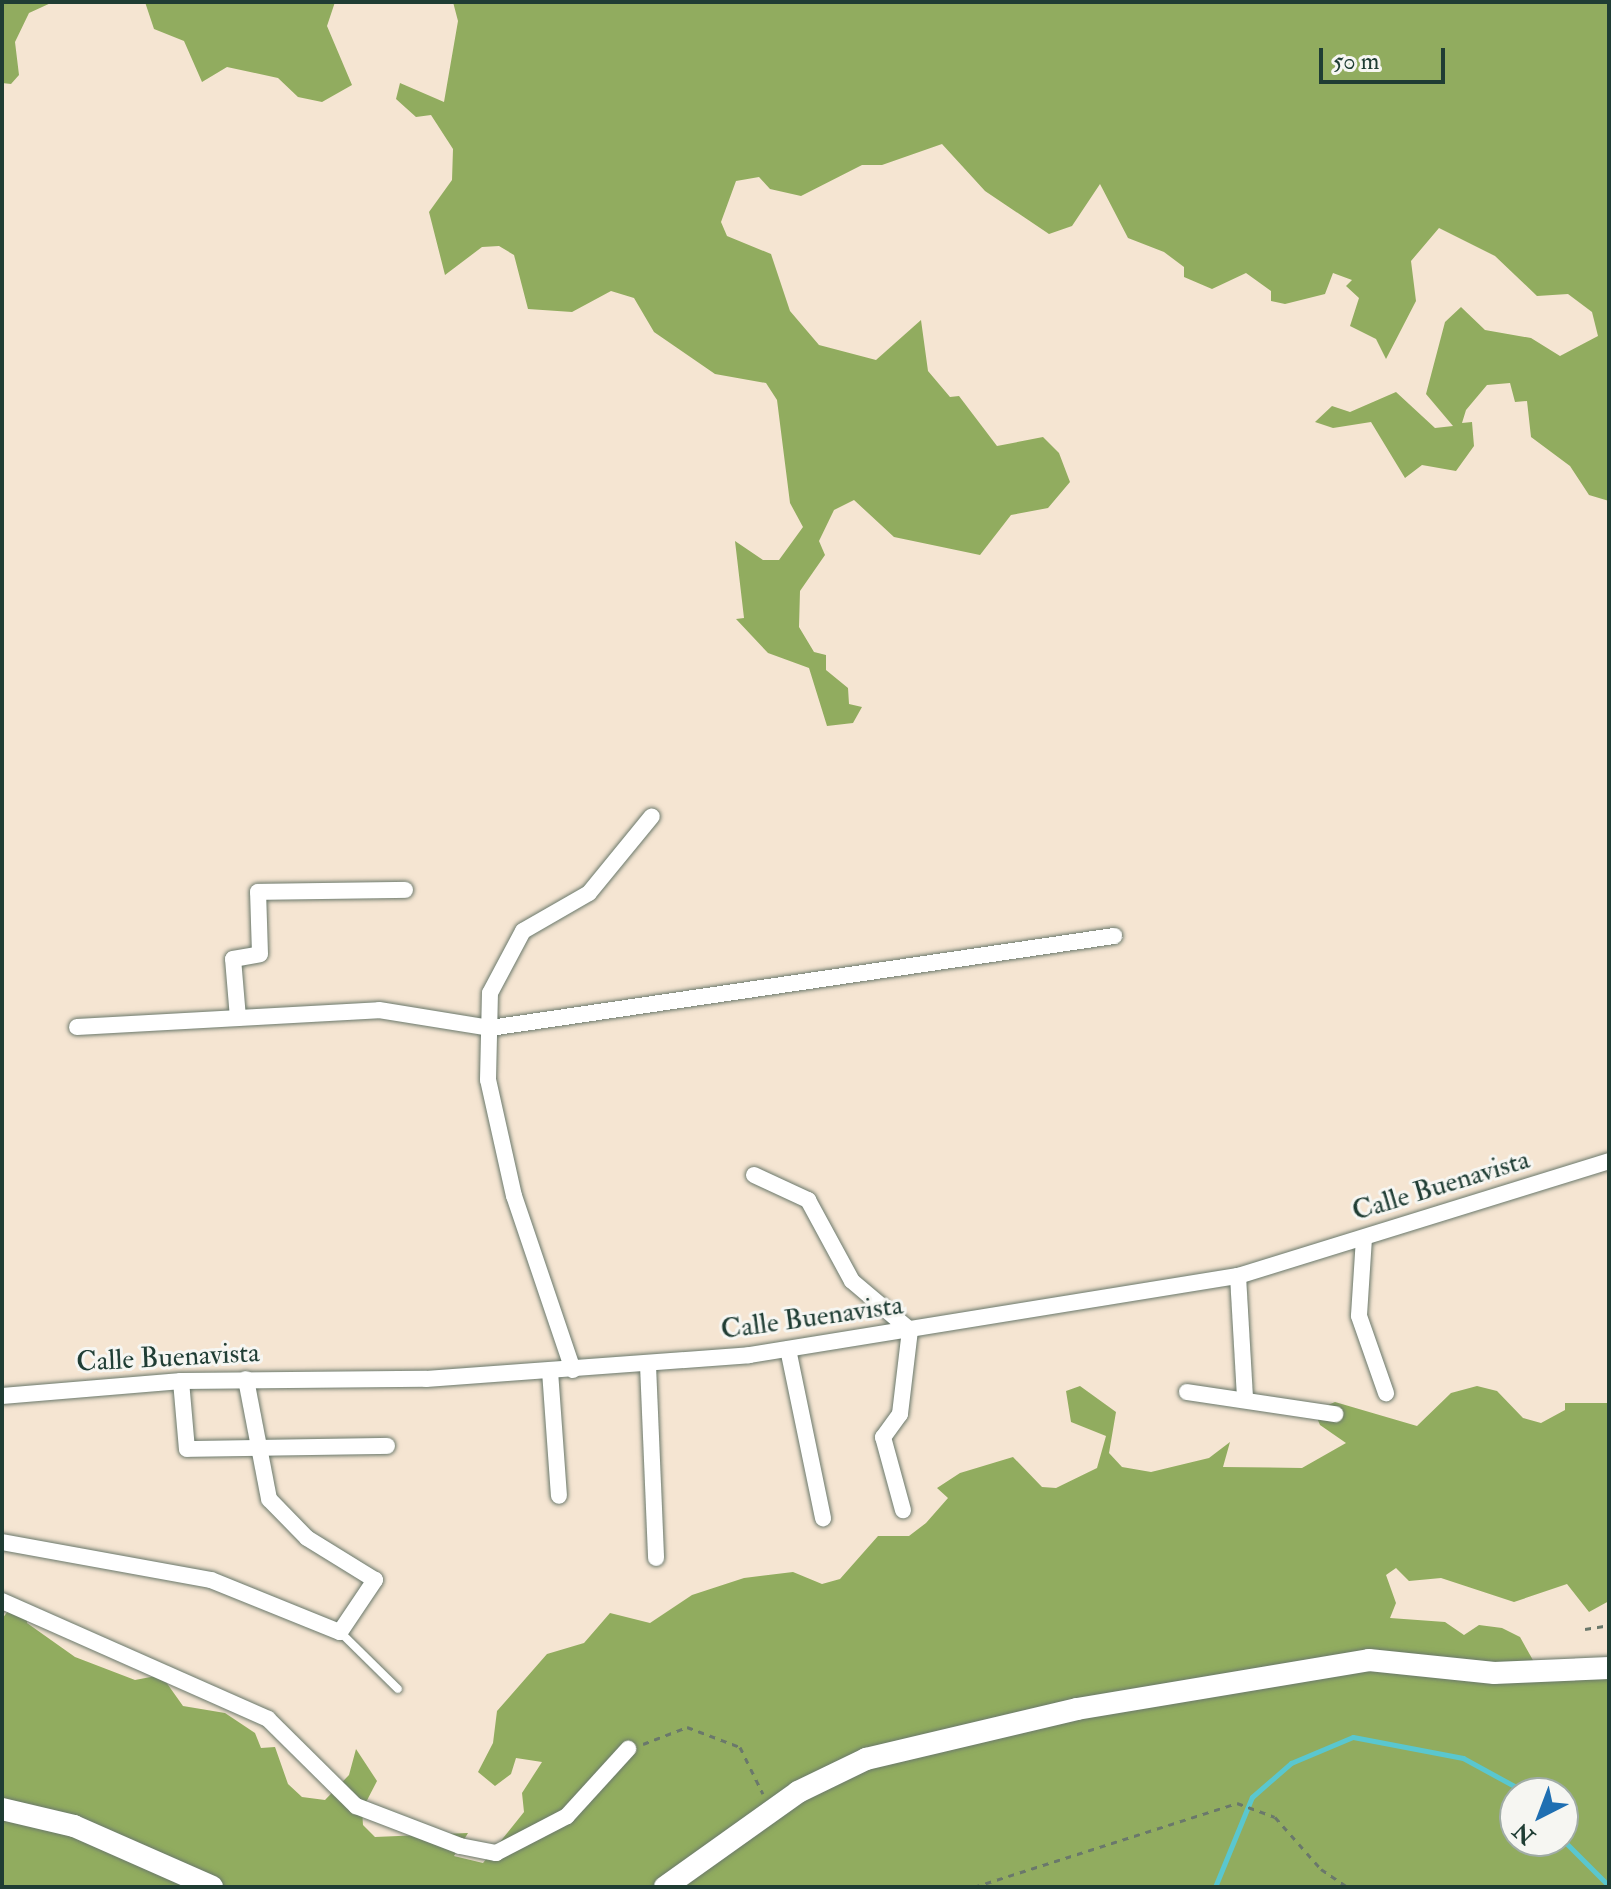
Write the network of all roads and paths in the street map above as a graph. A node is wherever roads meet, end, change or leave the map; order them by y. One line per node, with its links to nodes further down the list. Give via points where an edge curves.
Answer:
1 (652, 816): 6 (street, via 589,893 523,931 490,993)
2 (405, 890): 4 (street, via 258,892 260,954 233,959)
3 (1114, 936): 6 (street)
4 (238, 1018): 5 (street); 6 (street, via 379,1010)
5 (77, 1027)
6 (490, 1028): 14 (street, via 488,1080 514,1196)
7 (1609, 1161): 9 (street, Calle Buenavista)
8 (754, 1175): 11 (street, via 808,1200 852,1281)
9 (1364, 1238): 10 (street, Calle Buenavista); 19 (street, via 1359,1316)
10 (1238, 1276): 11 (street, Calle Buenavista); 21 (street)
11 (910, 1330): 12 (street, Calle Buenavista); 26 (street, via 900,1414 883,1437)
12 (788, 1349): 13 (street, Calle Buenavista); 27 (street)
13 (648, 1365): 14 (street, Calle Buenavista); 29 (street)
14 (573, 1370): 15 (street, Calle Buenavista)
15 (550, 1371): 16 (street, Calle Buenavista); 25 (street)
16 (246, 1379): 17 (street, Calle Buenavista); 23 (street)
17 (181, 1381): 20 (street, Calle Buenavista); 23 (street, via 187,1449)
18 (1187, 1392): 21 (street)
19 (1386, 1393)
20 (2, 1396)
21 (1245, 1397): 22 (street)
22 (1335, 1414)
23 (257, 1445): 24 (street); 33 (street, via 269,1499 307,1538 375,1580)
24 (387, 1446)
25 (559, 1496)
26 (903, 1510)
27 (823, 1518)
28 (2, 1542): 33 (street, via 211,1580)
29 (656, 1558)
30 (2, 1601): 36 (street, via 268,1719 356,1806 460,1846 496,1853 567,1816)
31 (1609, 1625): 32 (path)
32 (1585, 1629)
33 (340, 1632): 35 (lane)
34 (1609, 1668): 38 (street, via 1494,1673 1369,1660 1077,1709 866,1759)
35 (398, 1689)
36 (628, 1749): 38 (path, via 687,1727 740,1747)
37 (2, 1809): 39 (street, via 74,1826)
38 (771, 1809): 40 (street)
39 (212, 1887)
40 (665, 1887)
41 (974, 1887): 42 (path, via 1237,1803 1275,1817 1321,1869)
42 (1348, 1887)

